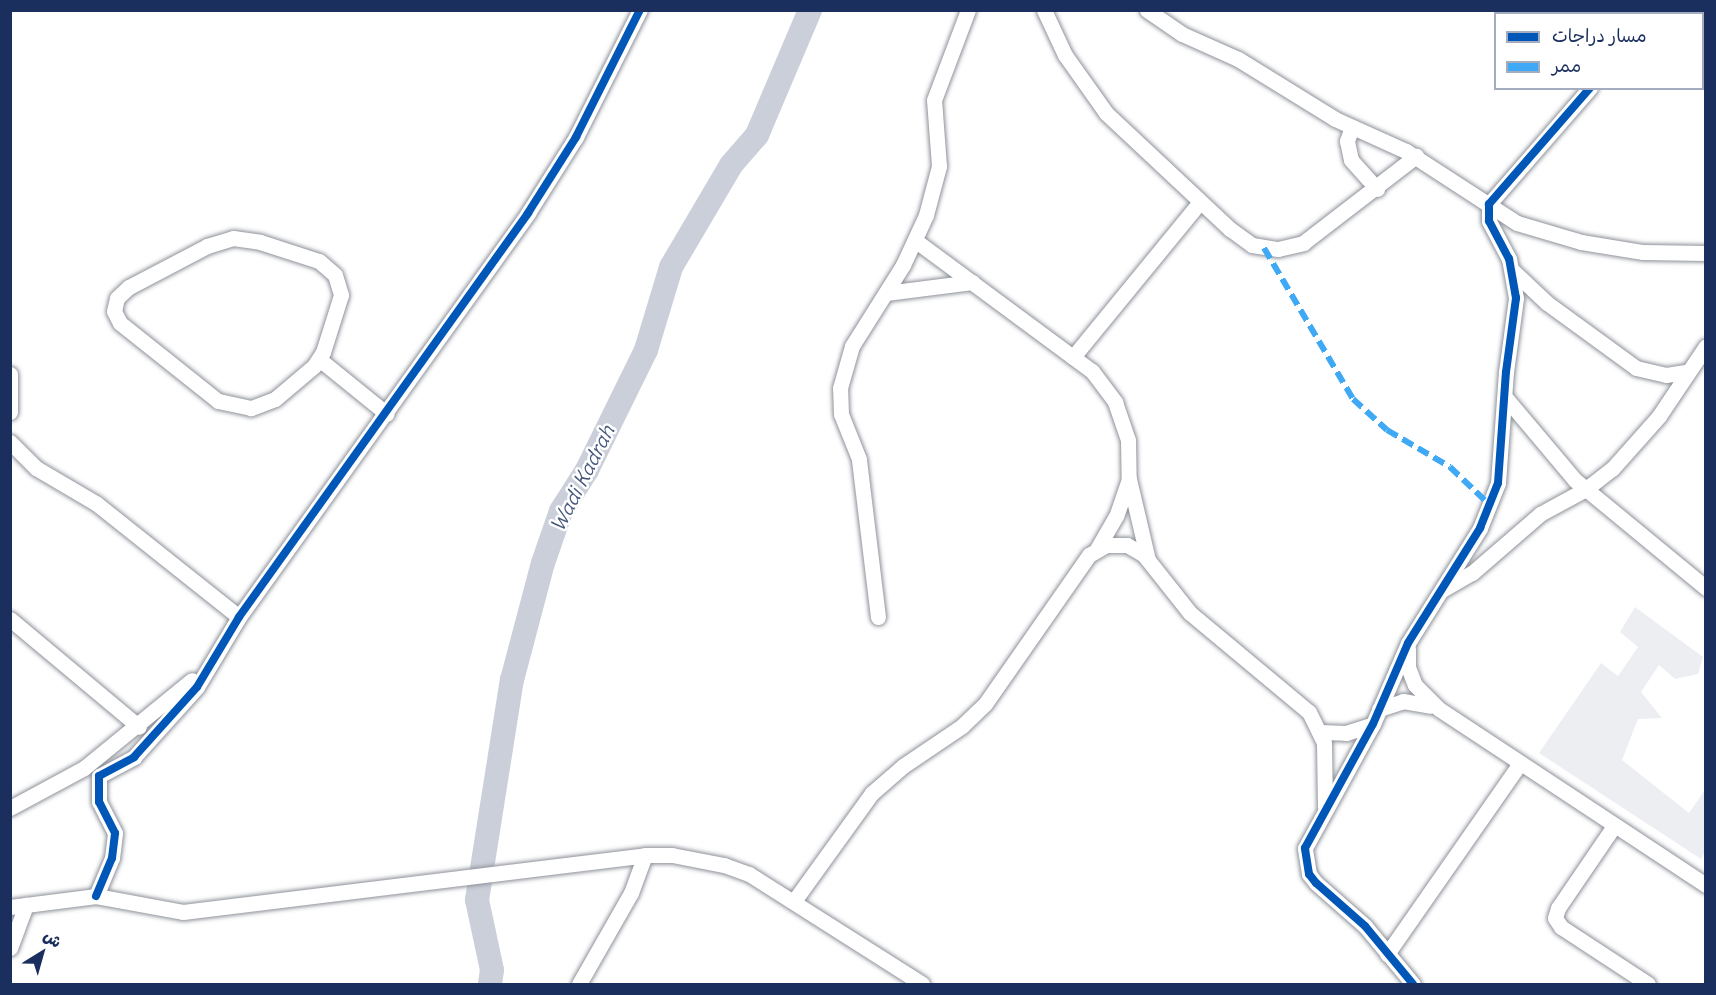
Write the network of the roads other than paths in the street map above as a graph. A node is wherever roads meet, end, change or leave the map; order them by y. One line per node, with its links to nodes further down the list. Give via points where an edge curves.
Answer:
1 (640, 10): 23 (street, via 553,174)
2 (968, 10): 11 (street, via 937,86 932,116 939,175)
3 (1044, 10): 9 (street, via 1065,55 1106,113)
4 (1147, 10): 6 (street)
5 (1588, 90): 10 (street, via 1501,186)
6 (1352, 127): 7 (street); 8 (street, via 1347,141 1351,160)
7 (1416, 156): 8 (street); 10 (street)
8 (1377, 189): 9 (street, via 1303,243 1278,249 1240,238)
9 (1200, 202): 17 (street)
10 (1488, 207): 12 (street, via 1517,223 1581,242 1660,254); 13 (street, via 1490,221)
11 (916, 242): 14 (street); 15 (street)
12 (1706, 253)
13 (1512, 270): 19 (street, via 1561,315 1636,368 1655,374); 21 (street, via 1516,298)
14 (972, 282): 15 (street); 17 (street)
15 (886, 293): 32 (street, via 852,346 840,388 841,414 859,459)
16 (1706, 345): 19 (street)
17 (1073, 357): 25 (street, via 1092,371 1115,402 1128,440)
18 (319, 360): 18 (street, via 340,305 339,284 319,261 260,242 233,238 207,246 129,287 114,304 120,323 218,401 234,407 267,404); 23 (street)
19 (1686, 372): 26 (street, via 1640,440)
20 (10, 374): 22 (street)
21 (1505, 397): 26 (street, via 1565,471); 30 (street, via 1502,459 1491,506)
22 (10, 412)
23 (387, 414): 31 (street)
24 (10, 442): 31 (street, via 36,468 98,504)
25 (1129, 479): 27 (street, via 1116,516); 28 (street)
26 (1586, 489): 29 (street); 30 (street, via 1540,514 1472,573)
27 (1097, 549): 28 (street, via 1126,545); 48 (street, via 985,704 962,726 903,766 872,793)
28 (1148, 560): 40 (street, via 1182,605 1301,705)
29 (1706, 588)
30 (1442, 590): 34 (street)
31 (239, 616): 35 (street)
32 (878, 617)
33 (10, 619): 39 (street)
34 (1408, 643): 36 (street); 37 (street, via 1411,677 1419,692)
35 (207, 667): 39 (street); 47 (street, via 197,687 134,758 99,776 99,802 115,833 112,858)
36 (1379, 709): 37 (street, via 1415,701); 38 (street)
37 (1439, 709): 41 (street)
38 (1373, 724): 40 (street, via 1346,733); 43 (street)
39 (139, 727): 42 (street, via 49,790)
40 (1321, 732): 43 (street, via 1326,754)
41 (1519, 765): 44 (street); 51 (street)
42 (10, 808)
43 (1324, 809): 51 (street, via 1305,848 1309,874 1365,926)
44 (1614, 826): 46 (street); 55 (street, via 1555,918 1561,927)
45 (645, 855): 47 (street, via 183,912); 48 (street, via 698,858 724,865 749,874); 52 (street, via 631,893)
46 (1706, 885)
47 (96, 896): 49 (street)
48 (794, 901): 53 (street)
49 (18, 906): 50 (street)
50 (10, 948)
51 (1387, 954): 54 (street)
52 (579, 984)
53 (922, 984)
54 (1413, 984)
55 (1648, 984)

